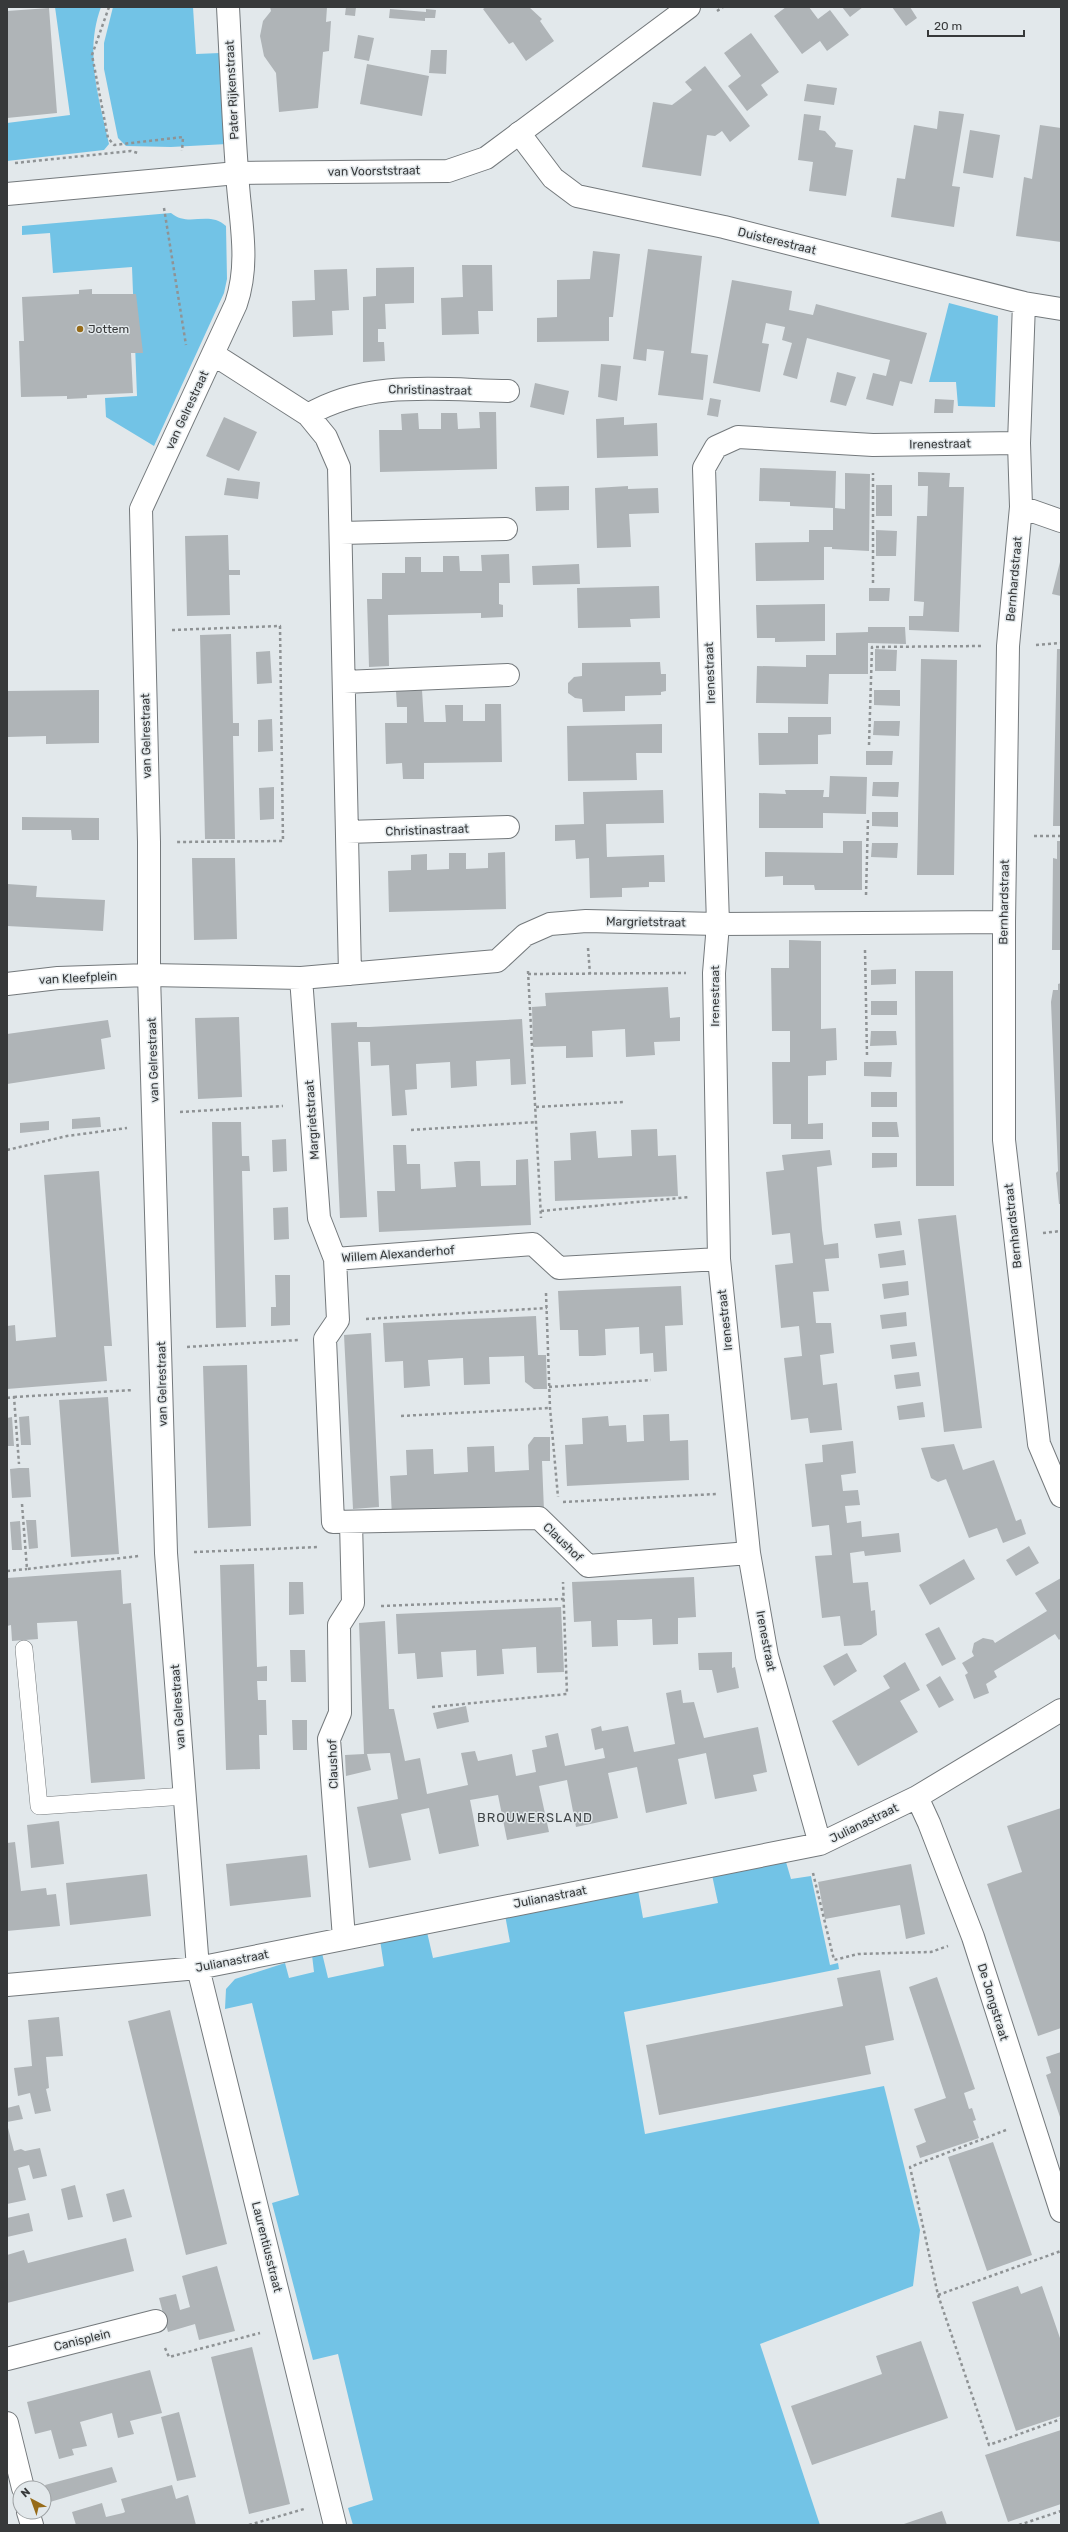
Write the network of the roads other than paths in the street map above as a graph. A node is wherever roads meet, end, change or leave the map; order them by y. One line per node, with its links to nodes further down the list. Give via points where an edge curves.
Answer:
1 (228, 7): 4 (street, Pater Rijkenstraat)
2 (689, 7): 3 (street, van Voorststraat)
3 (519, 133): 4 (street, van Voorststraat, via 486,158 448,171); 6 (street, Duisterestraat, via 553,178 577,196 724,227)
4 (237, 173): 5 (street, van Voorststraat); 8 (street, van Gelrestraat, via 244,249 242,287)
5 (7, 194)
6 (1024, 302): 7 (street, Duisterestraat); 11 (street, Bernhardstraat)
7 (1061, 309)
8 (213, 354): 10 (street); 23 (street, van Gelrestraat, via 141,509 149,842)
9 (508, 391): 10 (street, Christinastraat, via 385,389 329,403)
10 (308, 415): 15 (street, via 326,437 339,467)
11 (1019, 444): 12 (street, Bernhardstraat); 21 (street, Irenestraat, via 873,445 738,437 716,447 704,468)
12 (1021, 507): 13 (street); 20 (street, Bernhardstraat, via 1008,646)
13 (1061, 521)
14 (506, 529): 15 (street)
15 (341, 533): 17 (street)
16 (508, 675): 17 (street)
17 (344, 682): 19 (street)
18 (508, 828): 19 (street, Christinastraat)
19 (347, 832): 22 (street)
20 (1004, 922): 21 (street, Margrietstraat); 28 (street, Bernhardstraat, via 1004,1140 1039,1444)
21 (718, 924): 22 (street, Margrietstraat, via 586,921 550,924 525,935 498,961); 27 (street, Irenestraat, via 714,973)
22 (350, 974): 24 (street, Margrietstraat)
23 (149, 975): 24 (street, Margrietstraat); 25 (street, van Kleefplein, via 58,978); 33 (street, van Gelrestraat, via 166,1553)
24 (301, 978): 26 (street, Margrietstraat, via 319,1218)
25 (7, 984)
26 (335, 1259): 27 (street, Willem Alexanderhof, via 533,1244 559,1268); 29 (street, Willem Alexanderhof, via 338,1320 325,1338)
27 (719, 1259): 30 (street, Irenestraat)
28 (1061, 1496)
29 (342, 1522): 30 (street, Claushof, via 539,1518 588,1566); 36 (street, Claushof, via 351,1546 353,1603 339,1625 340,1713 329,1739)
30 (749, 1553): 35 (street, Irenestraat, via 767,1656)
31 (24, 1649): 33 (lane, via 38,1806)
32 (1061, 1710): 34 (street, Julianastraat)
33 (185, 1796): 37 (street, van Gelrestraat)
34 (917, 1797): 35 (street, Julianastraat); 39 (street, De Jongstraat, via 973,1938)
35 (814, 1845): 36 (street, Julianastraat)
36 (344, 1938): 37 (street, Julianastraat)
37 (198, 1968): 38 (street, Julianastraat); 44 (street, Laurentiusstraat)
38 (7, 1985)
39 (1061, 2211)
40 (156, 2321): 41 (street, Canisplein)
41 (7, 2359)
42 (7, 2423): 43 (street)
43 (21, 2480)
44 (335, 2525)

